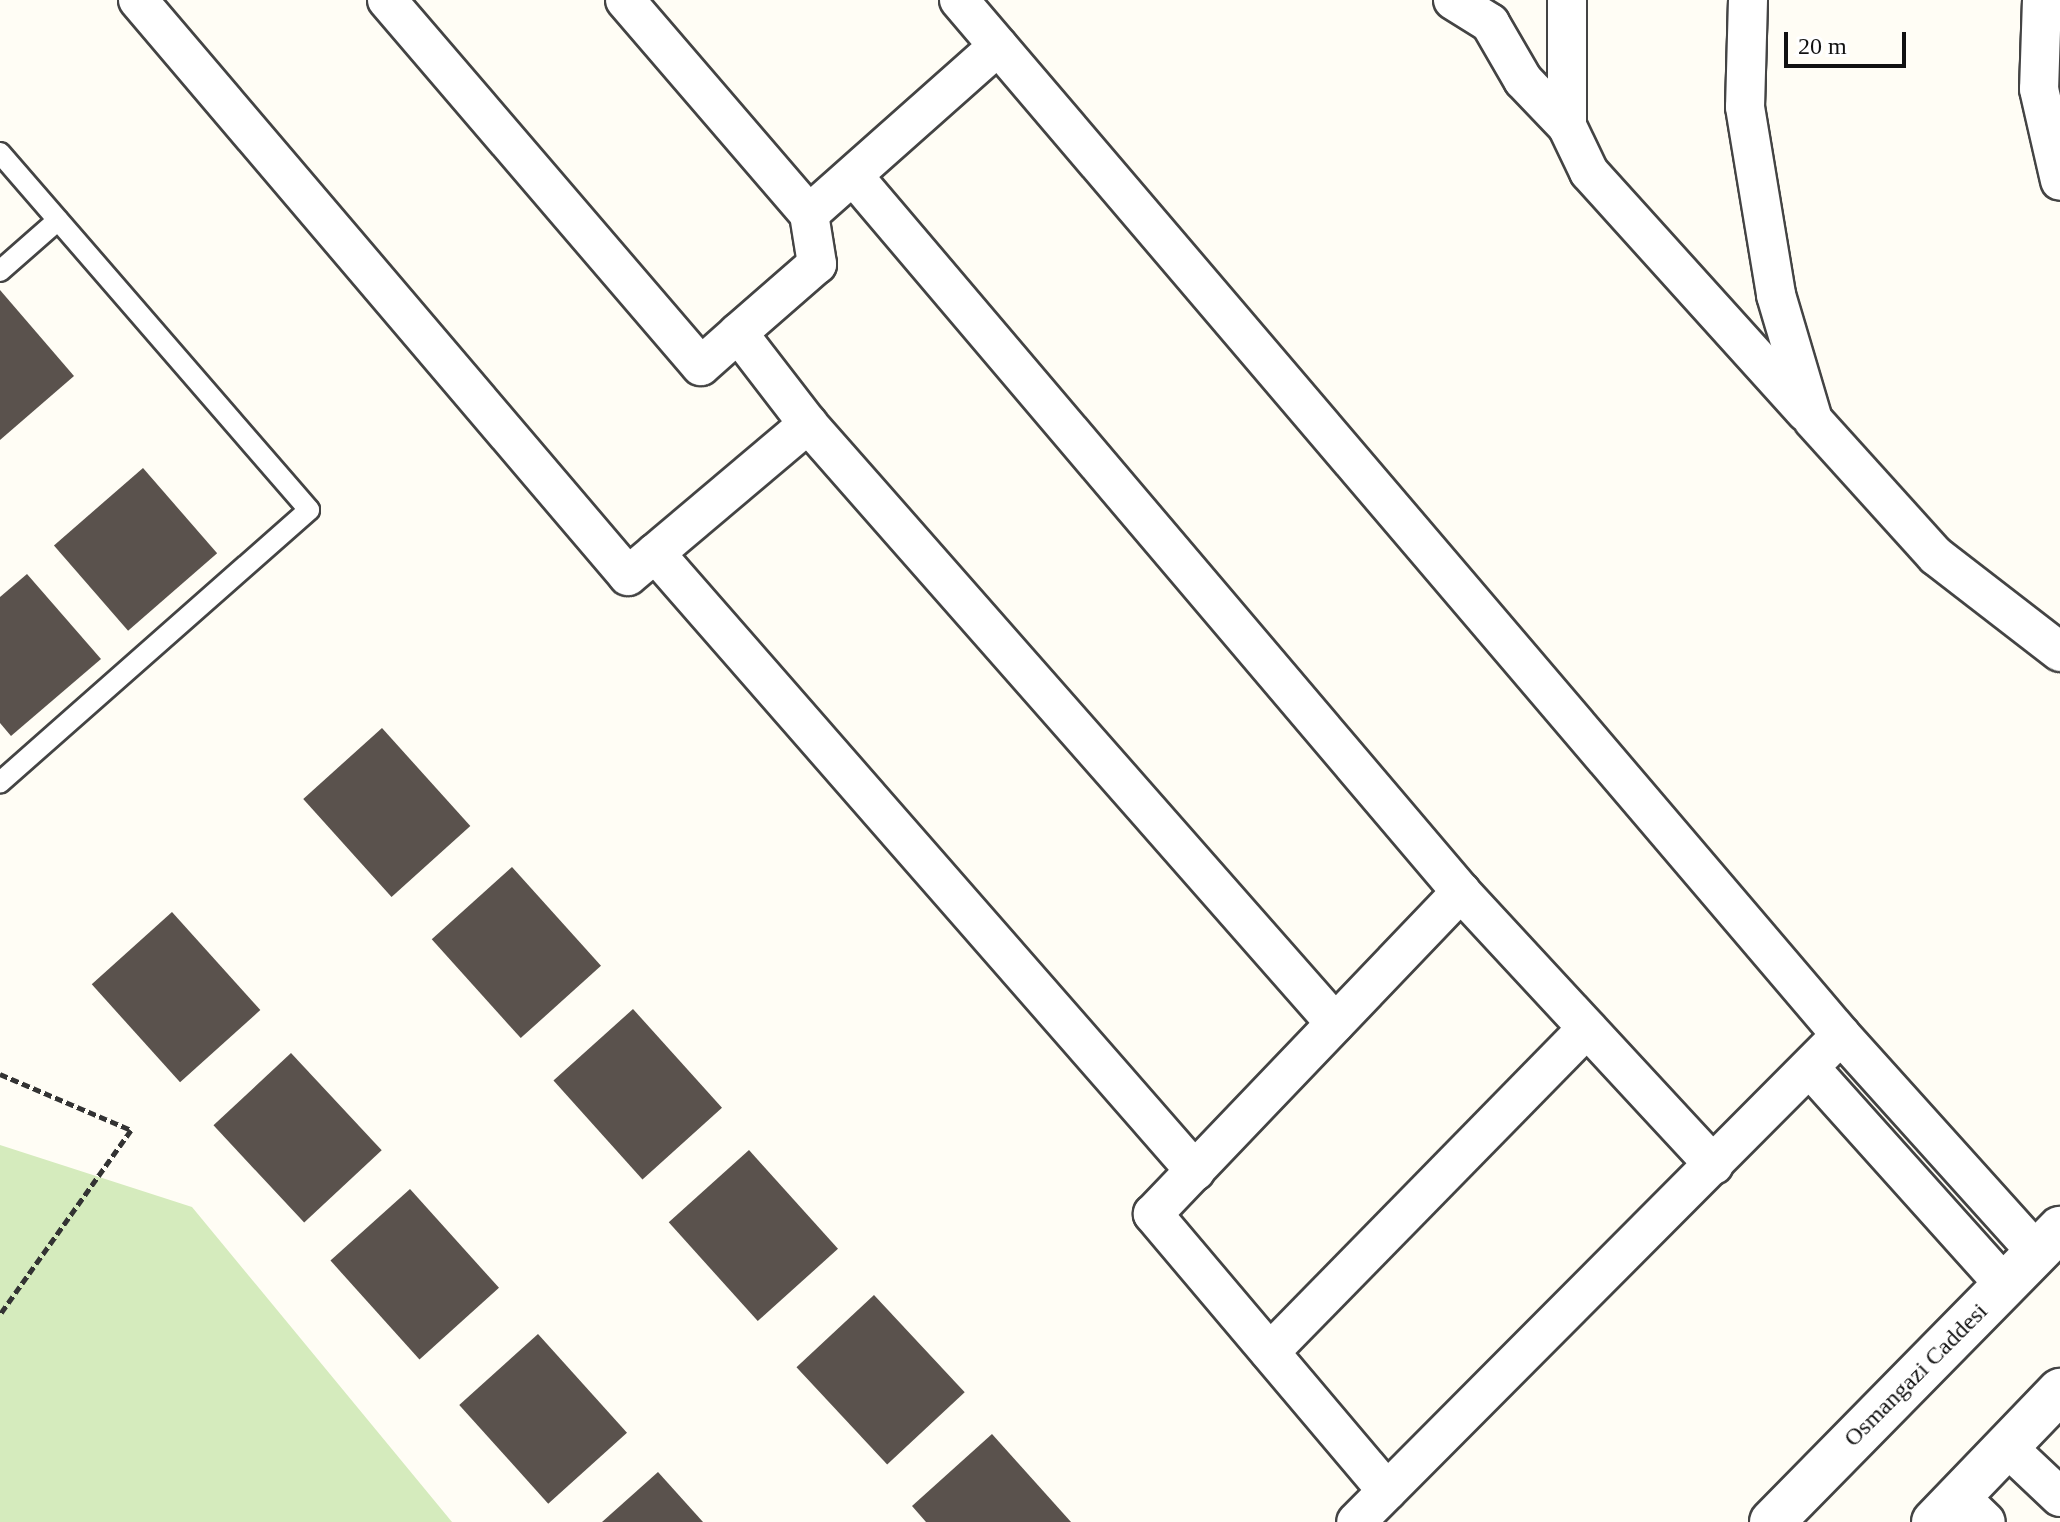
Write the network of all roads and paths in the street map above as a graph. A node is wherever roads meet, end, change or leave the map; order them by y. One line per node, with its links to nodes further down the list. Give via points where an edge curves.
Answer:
1 (138, 0): 20 (street, via 628,576)
2 (387, 0): 17 (street, via 701,366)
3 (625, 0): 14 (street)
4 (959, 0): 9 (street)
5 (1453, 0): 10 (street, via 1490,23 1523,80)
6 (1567, 0): 10 (street)
7 (1748, 0): 18 (street, via 1745,107 1776,295)
8 (2042, 0): 13 (street, via 2039,89)
9 (998, 46): 12 (street); 26 (street)
10 (1567, 126): 18 (street, via 1589,172)
11 (0, 153): 15 (lane)
12 (856, 179): 14 (street); 23 (street)
13 (2060, 181)
14 (809, 214): 17 (street, via 817,264)
15 (58, 220): 16 (lane); 22 (lane, via 309,510)
16 (0, 271)
17 (738, 333): 19 (street)
18 (1813, 420): 21 (street, via 1936,556)
19 (808, 424): 20 (street); 24 (street)
20 (655, 553): 30 (street)
21 (2060, 652)
22 (0, 782)
23 (1461, 892): 24 (street); 25 (street)
24 (1335, 1023): 30 (street)
25 (1587, 1028): 29 (street); 34 (street)
26 (1841, 1035): 27 (street); 31 (street)
27 (1810, 1068): 29 (street); 32 (street)
28 (0, 1074): 33 (path, via 131,1130)
29 (1714, 1165): 37 (street)
30 (1195, 1171): 34 (street, via 1153,1214)
31 (2048, 1241): 32 (street, Osmangazi Caddesi)
32 (2005, 1285): 41 (street, Osmangazi Caddesi)
33 (0, 1314)
34 (1270, 1352): 37 (street)
35 (2060, 1391): 36 (street)
36 (2007, 1447): 38 (street); 39 (street)
37 (1387, 1491): 40 (street)
38 (2060, 1497)
39 (1959, 1513)
40 (1356, 1522)
41 (1772, 1522)

